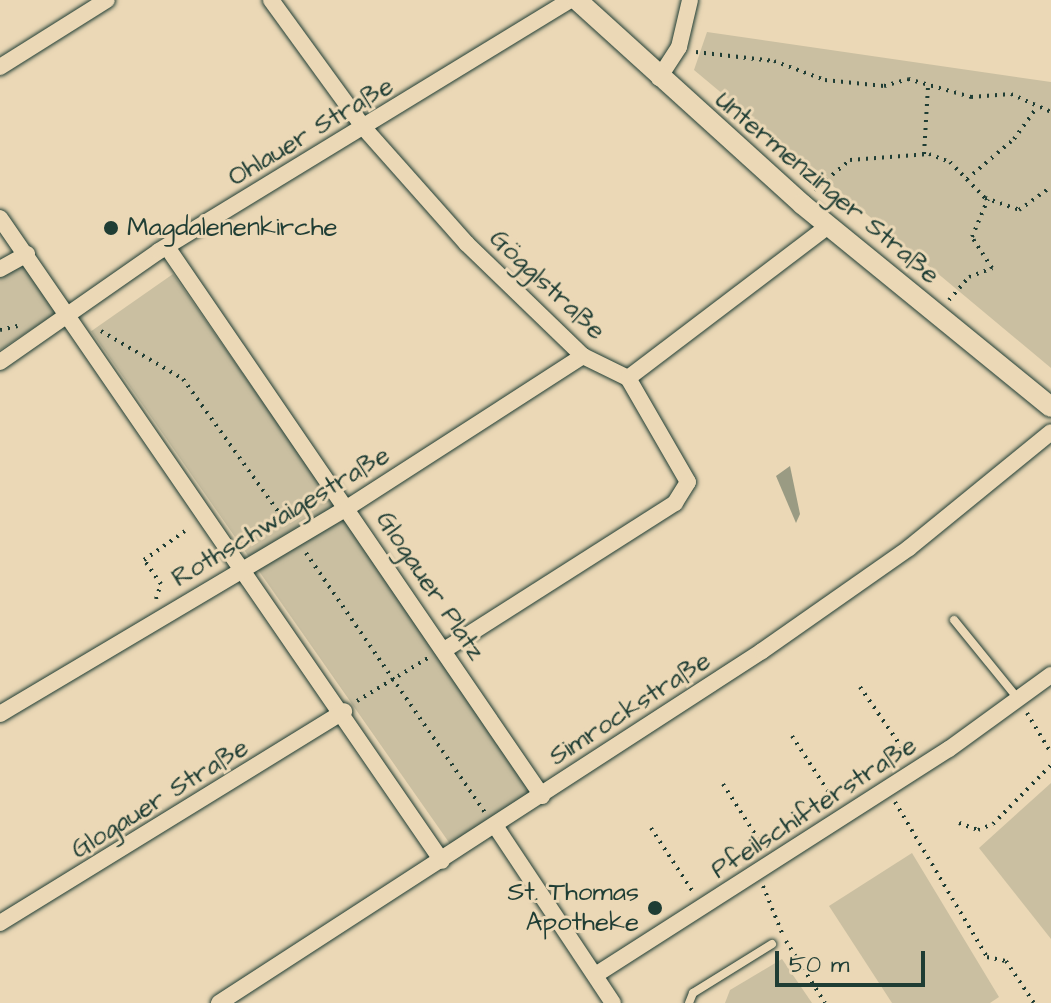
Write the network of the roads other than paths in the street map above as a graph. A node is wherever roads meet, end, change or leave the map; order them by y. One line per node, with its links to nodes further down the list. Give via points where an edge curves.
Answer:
1 (107, 0): 6 (street)
2 (271, 0): 8 (street, Gögglstraße)
3 (570, 0): 8 (street, Ohlauer Straße)
4 (577, 0): 7 (street, Untermenzinger Straße)
5 (690, 0): 7 (street, via 679,47)
6 (0, 67)
7 (659, 78): 10 (street, Untermenzinger Straße)
8 (364, 128): 11 (street, Ohlauer Straße); 15 (street, Gögglstraße)
9 (0, 218): 12 (street)
10 (828, 226): 17 (street); 18 (street, Untermenzinger Straße)
11 (167, 247): 14 (street, Ohlauer Straße); 20 (street, Glogauer Platz)
12 (27, 254): 13 (street); 14 (street)
13 (0, 269)
14 (72, 314): 16 (street, Ohlauer Straße); 21 (street)
15 (583, 356): 17 (street, Gögglstraße); 20 (street, Rothschwaigestraße)
16 (0, 362)
17 (628, 378): 23 (street, via 688,482 675,503)
18 (1051, 407)
19 (1051, 432): 28 (street, Simrockstraße, via 909,548)
20 (347, 508): 21 (street, Rothschwaigestraße); 23 (street, Glogauer Platz)
21 (244, 568): 26 (street); 27 (street, Rothschwaigestraße)
22 (954, 620): 25 (lane)
23 (444, 650): 28 (street, Glogauer Platz)
24 (1051, 675): 25 (street, Pfeilschifterstraße)
25 (1019, 701): 33 (street, Pfeilschifterstraße)
26 (344, 711): 30 (street); 31 (street, Glogauer Straße)
27 (0, 714)
28 (542, 796): 29 (street, Simrockstraße)
29 (496, 827): 30 (street, Simrockstraße); 33 (street)
30 (442, 861): 34 (street, Simrockstraße)
31 (0, 923)
32 (772, 944): 36 (lane, via 693,993)
33 (597, 974): 35 (street)
34 (219, 1003)
35 (613, 1003)
36 (689, 1003)

